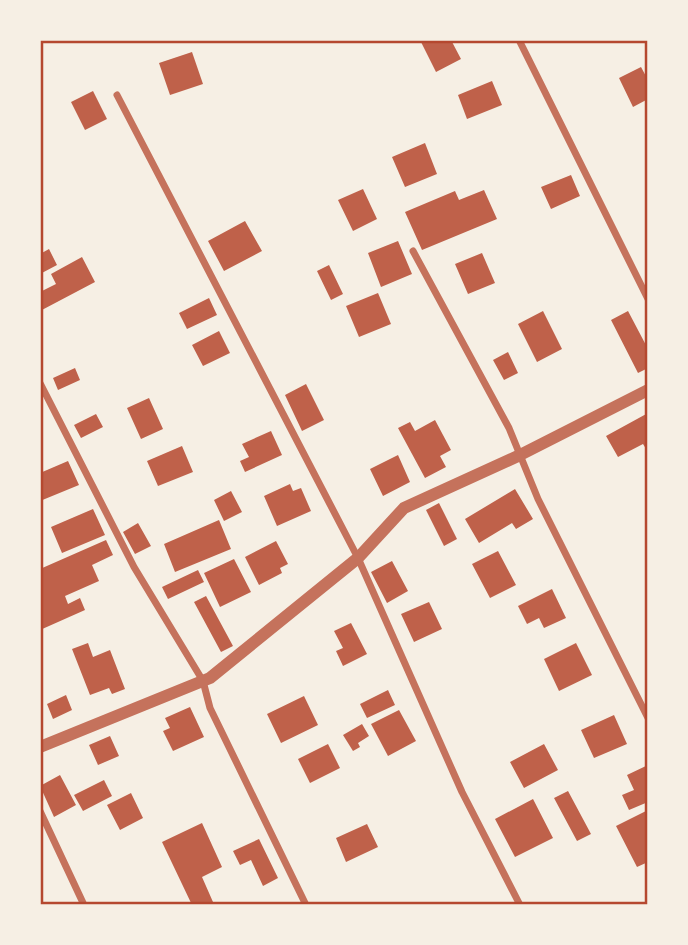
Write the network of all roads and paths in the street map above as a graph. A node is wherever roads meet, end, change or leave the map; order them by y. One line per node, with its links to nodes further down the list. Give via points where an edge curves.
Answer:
1 (519, 40): 4 (street)
2 (117, 95): 8 (street)
3 (413, 251): 7 (street, via 509,428)
4 (648, 299)
5 (40, 383): 9 (street, via 134,567)
6 (648, 390): 7 (street)
7 (518, 456): 8 (street, via 404,508); 10 (street)
8 (358, 558): 9 (street); 15 (street, via 462,792)
9 (203, 681): 11 (street); 14 (street, via 210,708)
10 (648, 718)
11 (40, 747)
12 (40, 811): 13 (street)
13 (84, 905)
14 (306, 905)
15 (520, 905)

